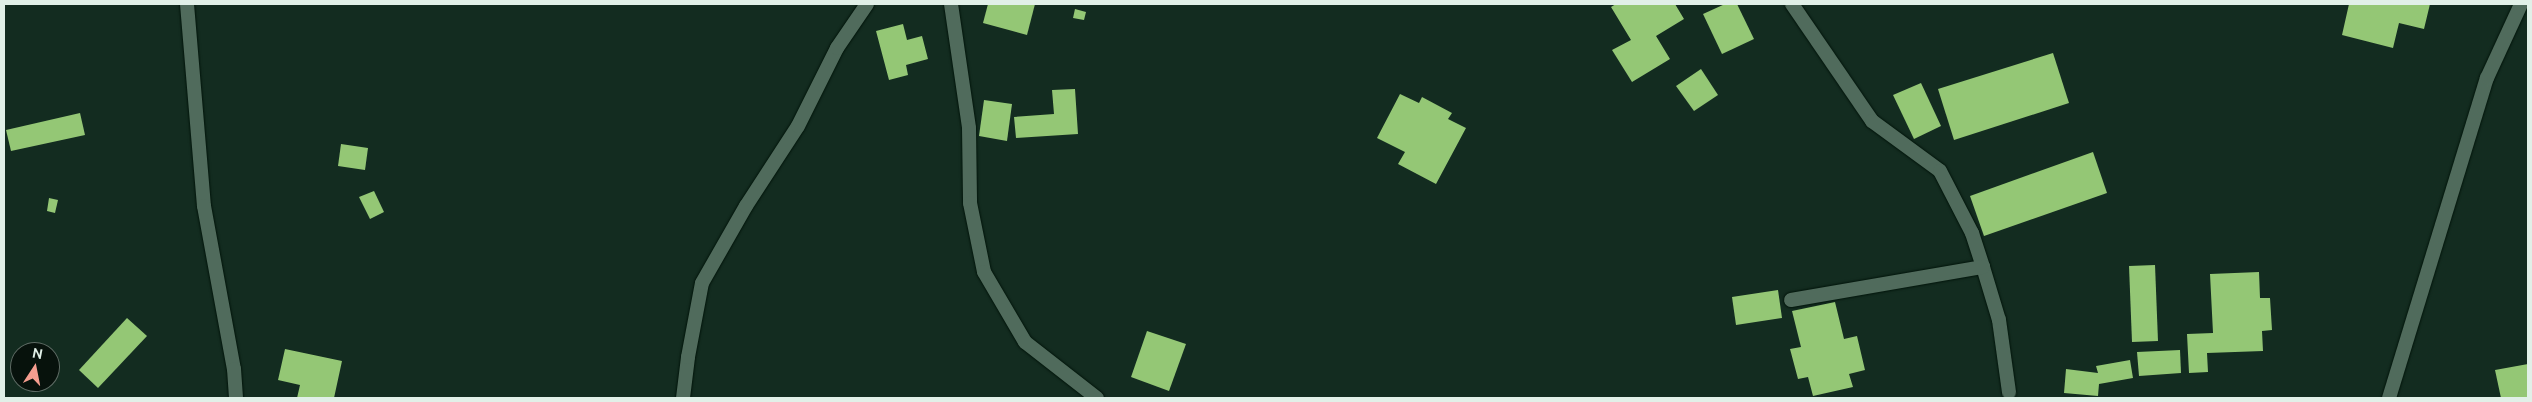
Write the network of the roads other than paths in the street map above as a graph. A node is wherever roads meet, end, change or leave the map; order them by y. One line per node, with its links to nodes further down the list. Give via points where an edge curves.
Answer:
1 (187, 4): 9 (street, via 204,206 234,369)
2 (867, 4): 10 (street, via 837,48 798,126 746,206 702,283)
3 (951, 4): 11 (street, via 969,128 970,203 984,272 1025,342)
4 (1792, 4): 6 (street, via 1872,121 1940,171 1972,233)
5 (2521, 4): 12 (street, via 2487,78)
6 (1983, 267): 7 (street); 8 (street, via 1999,320)
7 (1791, 300)
8 (2009, 392)
9 (236, 398)
10 (683, 398)
11 (1097, 398)
12 (2389, 398)

